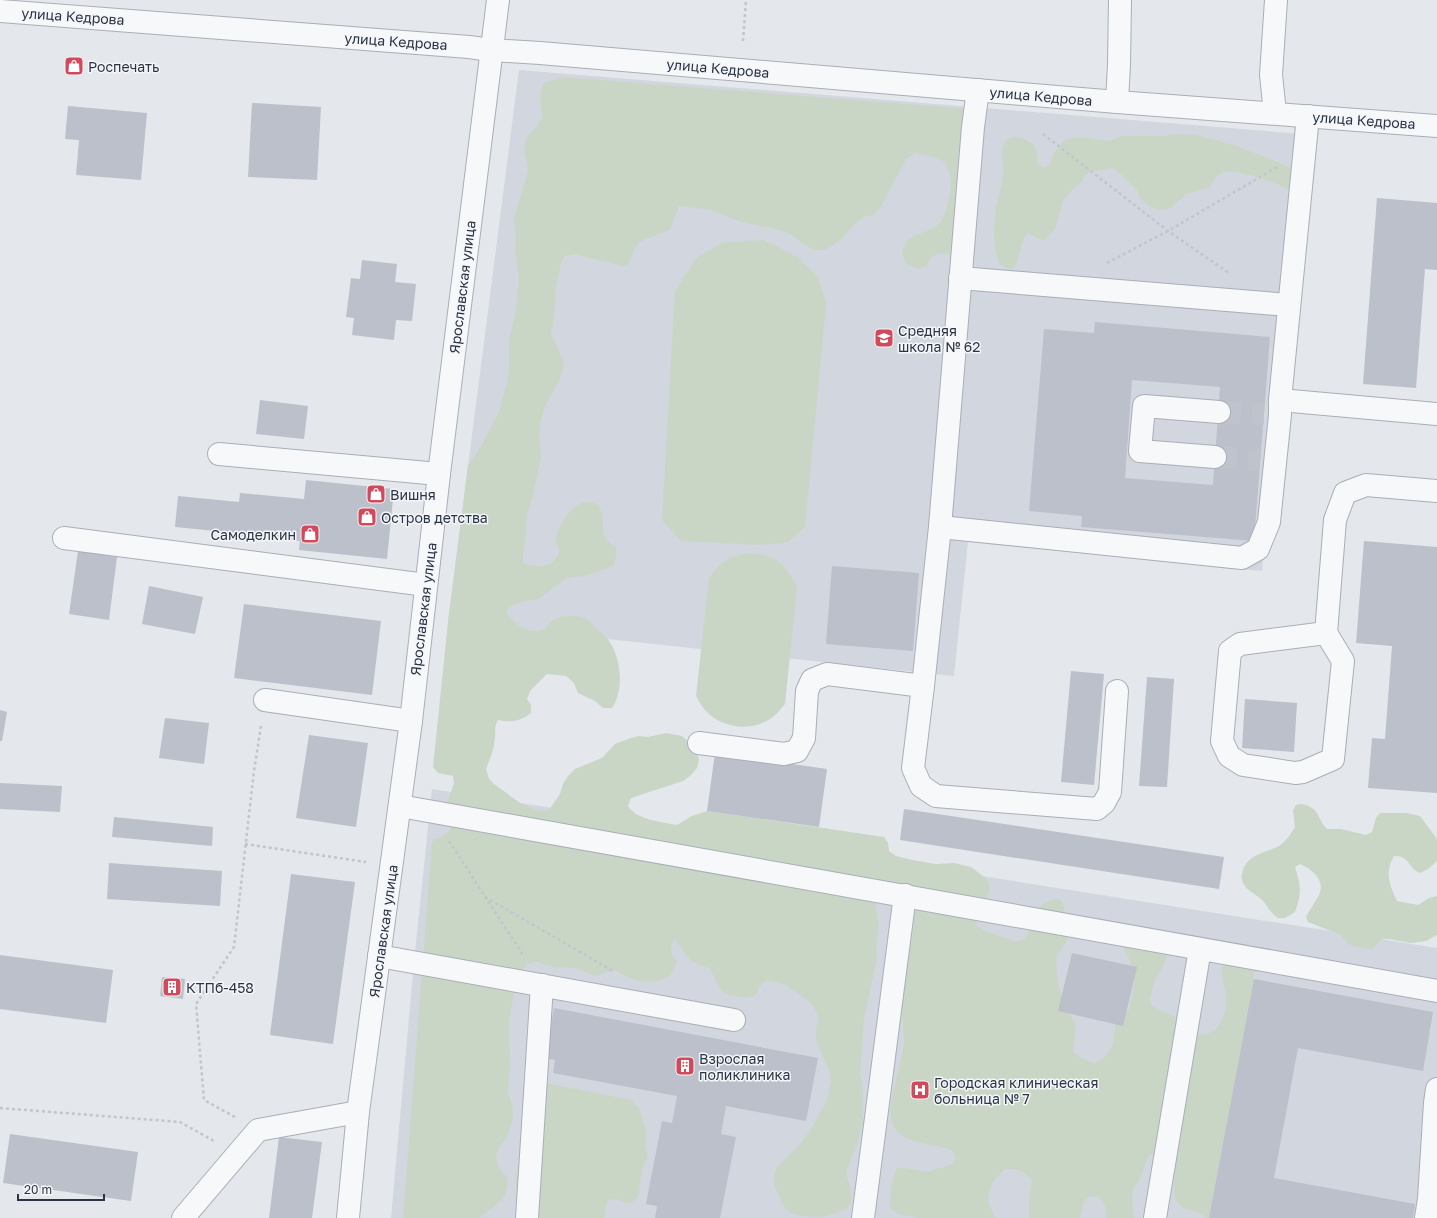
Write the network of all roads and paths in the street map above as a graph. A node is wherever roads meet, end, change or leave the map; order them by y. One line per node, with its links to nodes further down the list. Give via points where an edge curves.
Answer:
1 (498, 0): 8 (street, Ярославская улица)
2 (746, 0): 7 (path)
3 (1120, 0): 10 (street)
4 (1276, 0): 11 (street, via 1271,75)
5 (27, 6): 6 (street, улица Кедрова); 8 (street, улица Кедрова)
6 (0, 11)
7 (743, 41)
8 (491, 50): 9 (street, улица Кедрова); 26 (street, Ярославская улица)
9 (978, 90): 10 (street, улица Кедрова); 19 (street)
10 (1116, 102): 11 (street, улица Кедрова)
11 (1275, 113): 12 (street, улица Кедрова)
12 (1308, 116): 13 (street, улица Кедрова); 15 (street)
13 (1437, 126)
14 (1043, 134): 16 (path)
15 (1305, 151): 16 (path); 20 (street)
16 (1168, 231): 17 (path); 18 (path)
17 (1105, 264)
18 (1230, 274)
19 (960, 278): 20 (street); 28 (street)
20 (1289, 305): 21 (street)
21 (1275, 410): 23 (street); 28 (street, via 1268,460 1269,522 1258,549 1242,558)
22 (1219, 412): 25 (street, via 1144,406 1140,451)
23 (1437, 414)
24 (219, 454): 26 (street)
25 (1215, 457)
26 (439, 474): 30 (street, Ярославская улица)
27 (1437, 491): 31 (street, via 1366,485 1345,493 1335,520)
28 (940, 527): 32 (street)
29 (64, 538): 30 (street)
30 (426, 585): 35 (street, Ярославская улица)
31 (1326, 633): 31 (street, via 1240,644 1230,651 1222,741 1229,756 1243,765 1295,773 1333,759 1343,661)
32 (923, 686): 33 (street, via 913,768 920,786 936,796 1097,809 1110,792); 36 (street, via 827,674 812,680 807,691 804,738 797,751 784,754)
33 (1117, 691)
34 (266, 700): 35 (street); 39 (path)
35 (411, 721): 37 (street, Ярославская улица)
36 (700, 743)
37 (400, 806): 38 (street); 40 (street, Ярославская улица)
38 (430, 811): 41 (street); 42 (path)
39 (245, 844): 40 (path); 52 (path, via 234,947 196,1004 204,1100)
40 (392, 865): 44 (street, Ярославская улица)
41 (905, 895): 43 (street); 57 (street)
42 (485, 897): 45 (path); 46 (path)
43 (1200, 949): 47 (street); 58 (street)
44 (379, 956): 46 (street); 51 (street, Ярославская улица)
45 (615, 972)
46 (542, 985): 48 (street); 56 (street)
47 (1437, 991)
48 (734, 1020)
49 (1437, 1089): 59 (street)
50 (0, 1108): 53 (path, via 180,1122)
51 (358, 1112): 52 (street); 55 (street, Ярославская улица)
52 (258, 1130): 53 (street)
53 (237, 1154): 54 (street)
54 (183, 1218)
55 (348, 1218)
56 (527, 1218)
57 (863, 1218)
58 (1155, 1218)
59 (1426, 1218)

